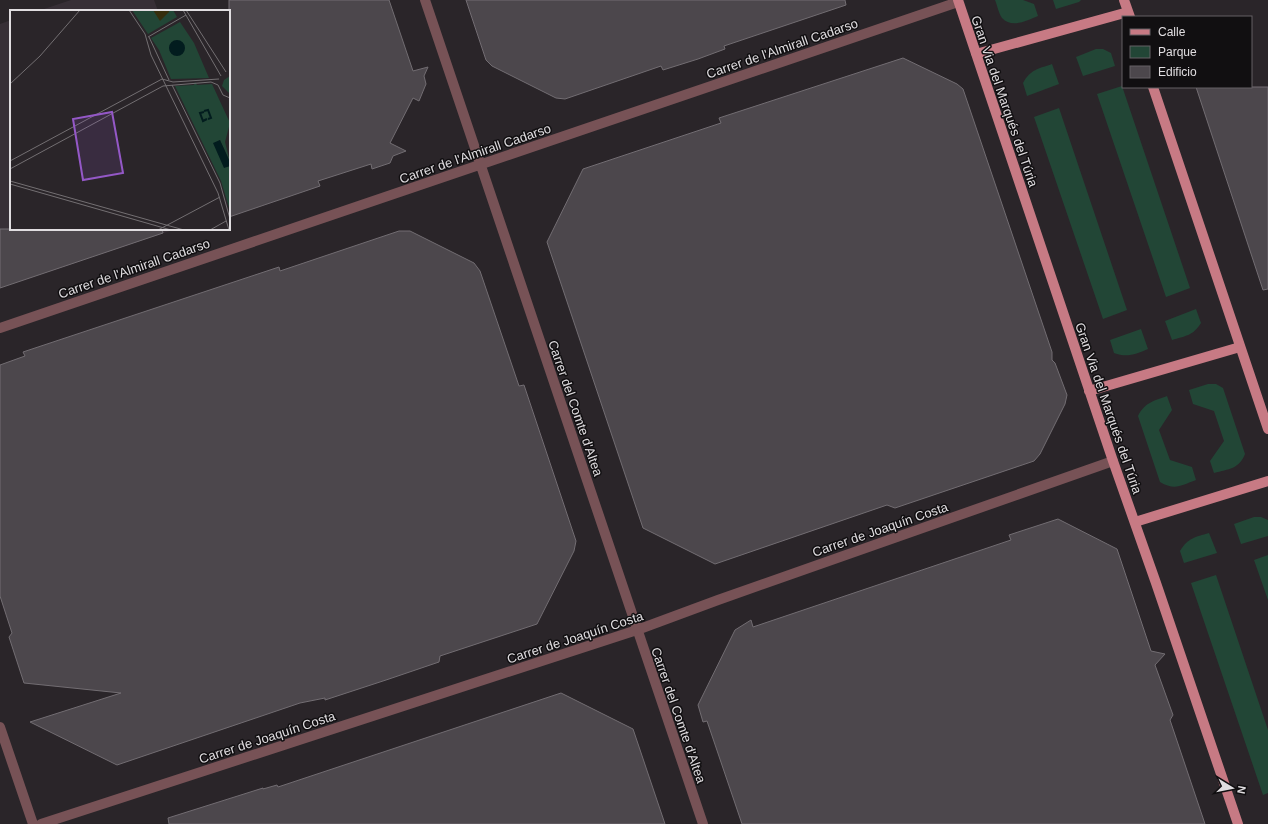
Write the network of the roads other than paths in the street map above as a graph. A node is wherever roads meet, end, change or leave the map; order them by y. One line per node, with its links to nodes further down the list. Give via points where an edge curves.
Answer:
1 (425, 0): 7 (street, Carrer del Comte d'Altea)
2 (1124, 0): 4 (main road)
3 (958, 1): 5 (main road, Gran Via del Marqués del Túria); 7 (street, Carrer de l'Almirall Cadarso)
4 (1129, 14): 5 (main road)
5 (976, 54): 10 (main road, Gran Via del Marqués del Túria)
6 (1153, 88): 9 (main road)
7 (480, 165): 8 (street, Carrer de l'Almirall Cadarso); 16 (street, Carrer del Comte d'Altea)
8 (0, 328)
9 (1240, 347): 10 (main road); 11 (main road)
10 (1089, 390): 13 (main road, Gran Via del Marqués del Túria)
11 (1265, 412): 12 (main road)
12 (1268, 429)
13 (1113, 461): 15 (main road, Gran Via del Marqués del Túria); 16 (street, Carrer de Joaquín Costa)
14 (1268, 481): 15 (main road)
15 (1135, 522): 21 (main road, Gran Via del Marqués del Túria)
16 (637, 630): 19 (street, Carrer de Joaquín Costa); 20 (street, Carrer del Comte d'Altea)
17 (0, 727): 18 (street)
18 (33, 824)
19 (41, 824)
20 (702, 824)
21 (1238, 824)

